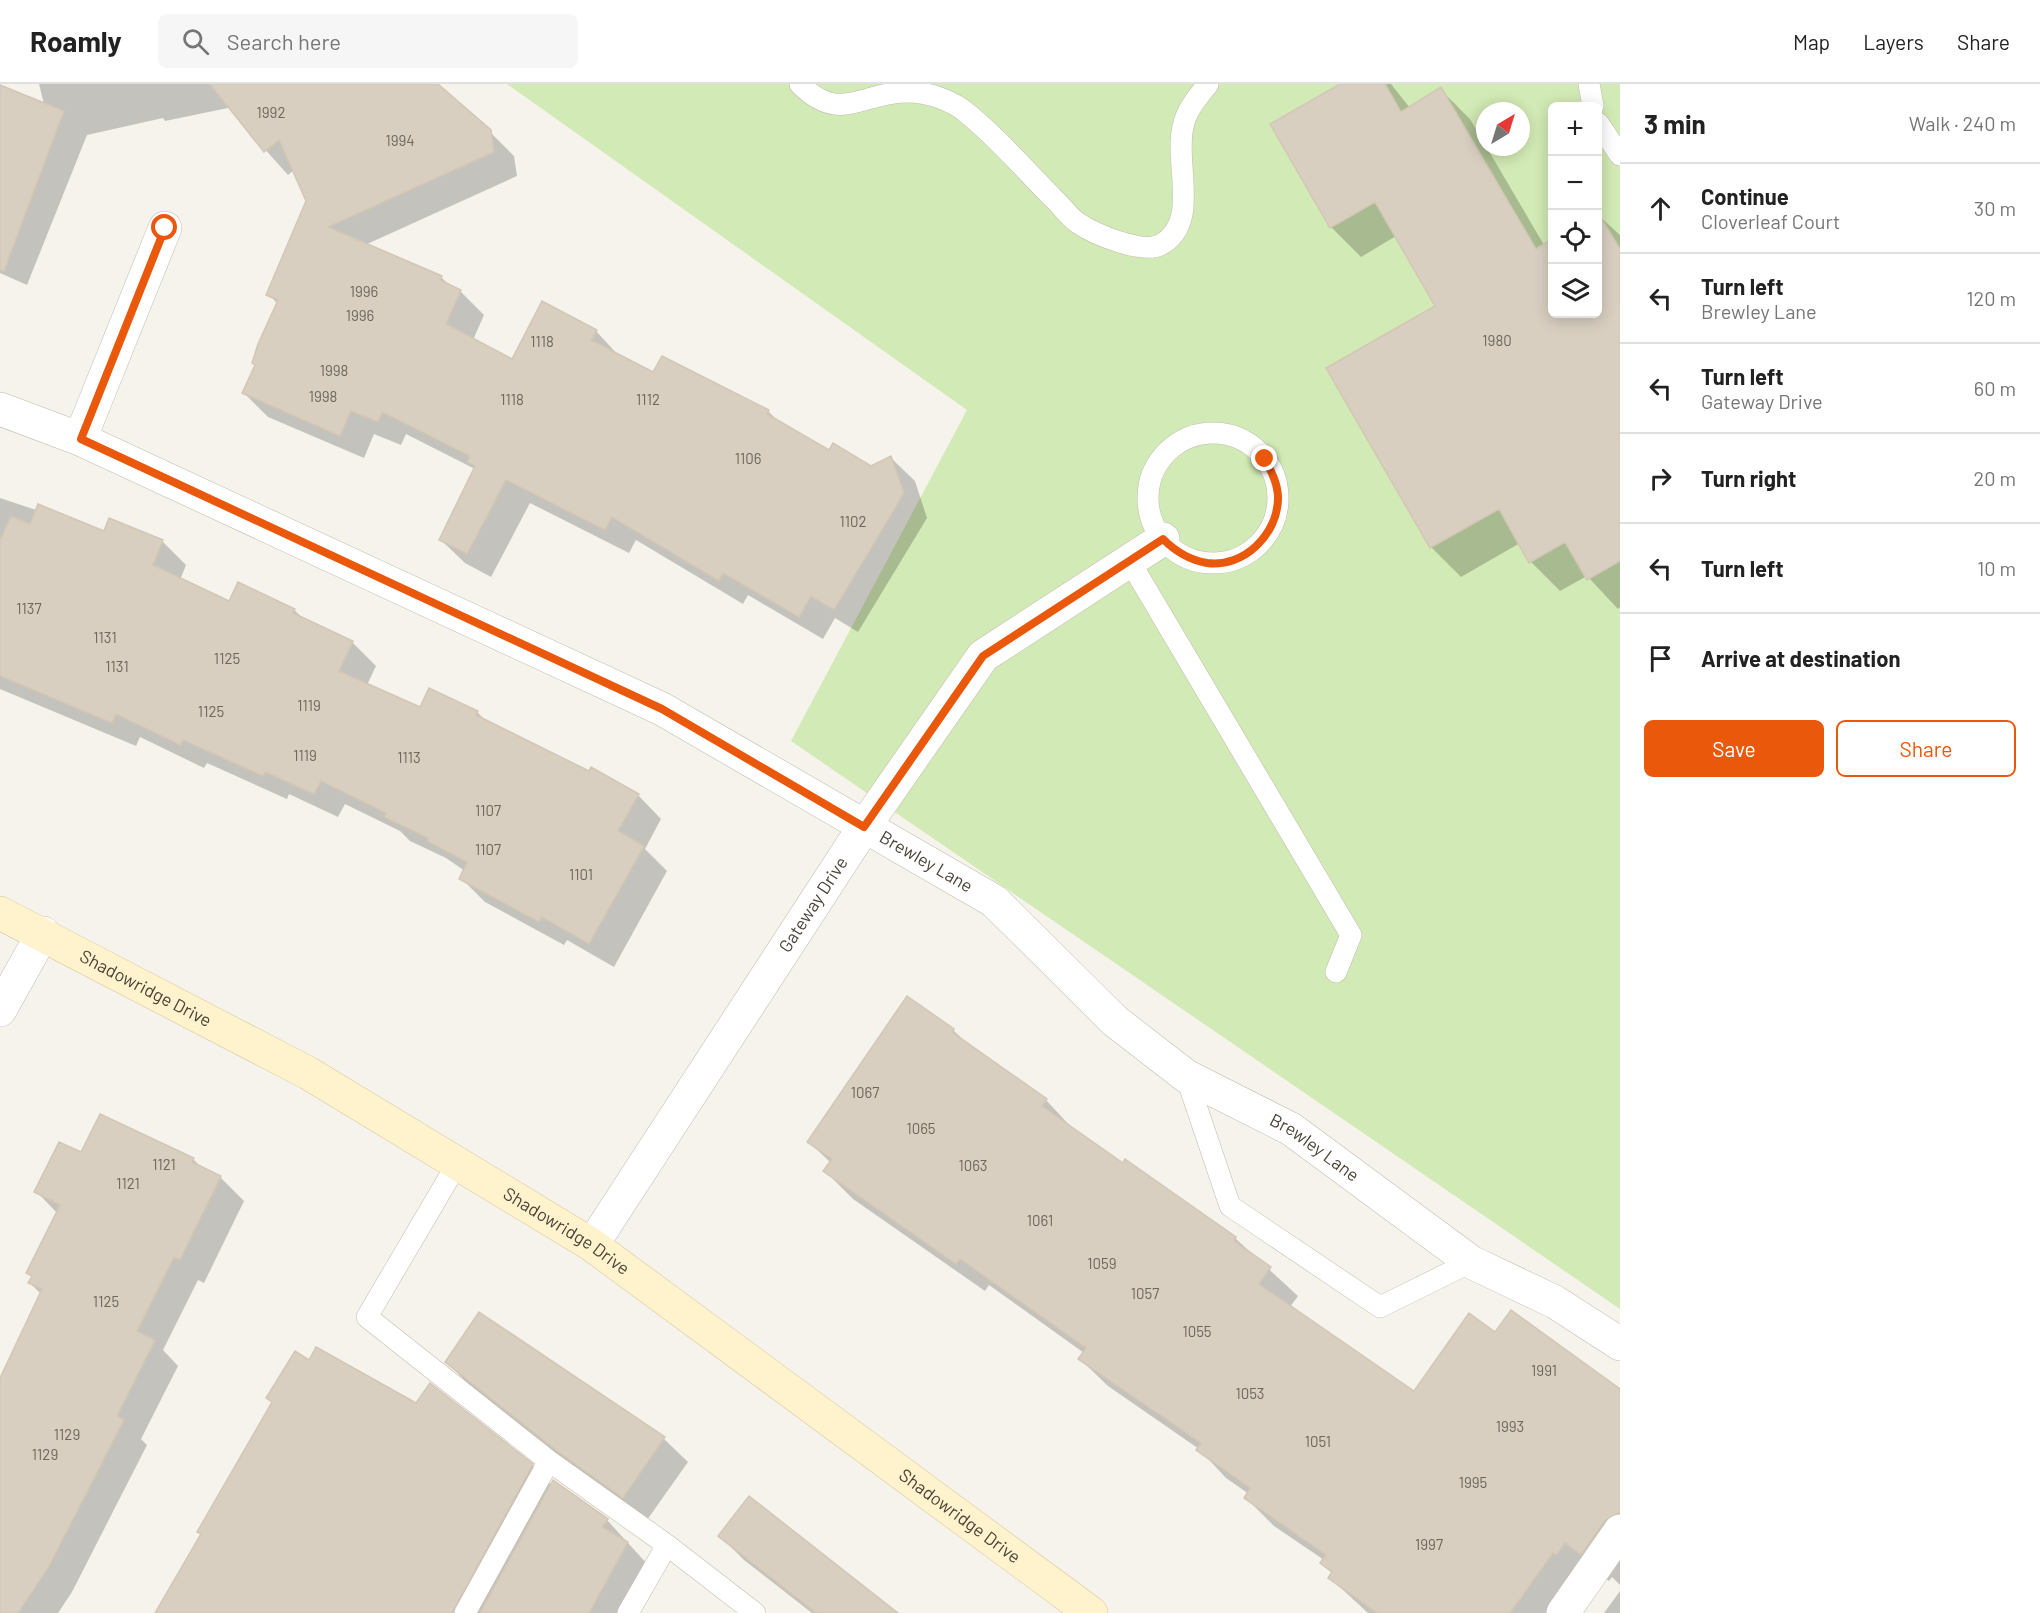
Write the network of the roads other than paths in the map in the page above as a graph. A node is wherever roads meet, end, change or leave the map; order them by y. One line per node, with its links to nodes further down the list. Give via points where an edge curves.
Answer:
1 (800, 84): 2 (lane, via 828,104 849,106 905,92 936,96 966,111 994,136 1078,223 1140,249 1160,245 1176,230 1184,210 1179,153 1183,125 1193,102)
2 (1208, 84)
3 (1589, 84): 4 (lane)
4 (1592, 102)
5 (1602, 129): 6 (lane)
6 (1620, 156)
7 (165, 228): 9 (street)
8 (0, 409): 9 (street, Brewley Lane)
9 (81, 439): 12 (street, Brewley Lane, via 662,709)
10 (1163, 539): 10 (lane, via 1188,558 1209,563 1230,561 1249,552 1265,538 1275,519 1275,477 1265,459 1230,434 1209,433 1179,442 1157,464 1148,494 1149,510); 11 (street, Gateway Drive)
11 (1129, 560): 12 (street, Gateway Drive, via 983,656); 15 (lane, via 1351,935)
12 (864, 827): 17 (street, Brewley Lane, via 994,901 1115,1021); 19 (street, Gateway Drive)
13 (0, 913): 14 (main road, Shadowridge Drive)
14 (43, 933): 16 (street); 18 (main road, Shadowridge Drive, via 308,1073)
15 (1336, 972)
16 (0, 1010)
17 (1186, 1077): 20 (street, Brewley Lane, via 1291,1129); 20 (lane, via 1230,1206 1321,1269 1380,1307)
18 (457, 1164): 19 (main road, Shadowridge Drive); 22 (lane, via 367,1317)
19 (592, 1245): 25 (main road, Shadowridge Drive)
20 (1471, 1262): 21 (street, Brewley Lane, via 1555,1302)
21 (1620, 1344)
22 (549, 1461): 24 (lane); 26 (lane)
23 (1620, 1531): 29 (street)
24 (667, 1545): 27 (lane); 28 (lane)
25 (1080, 1610)
26 (465, 1613)
27 (628, 1613)
28 (755, 1613)
29 (1563, 1613)

